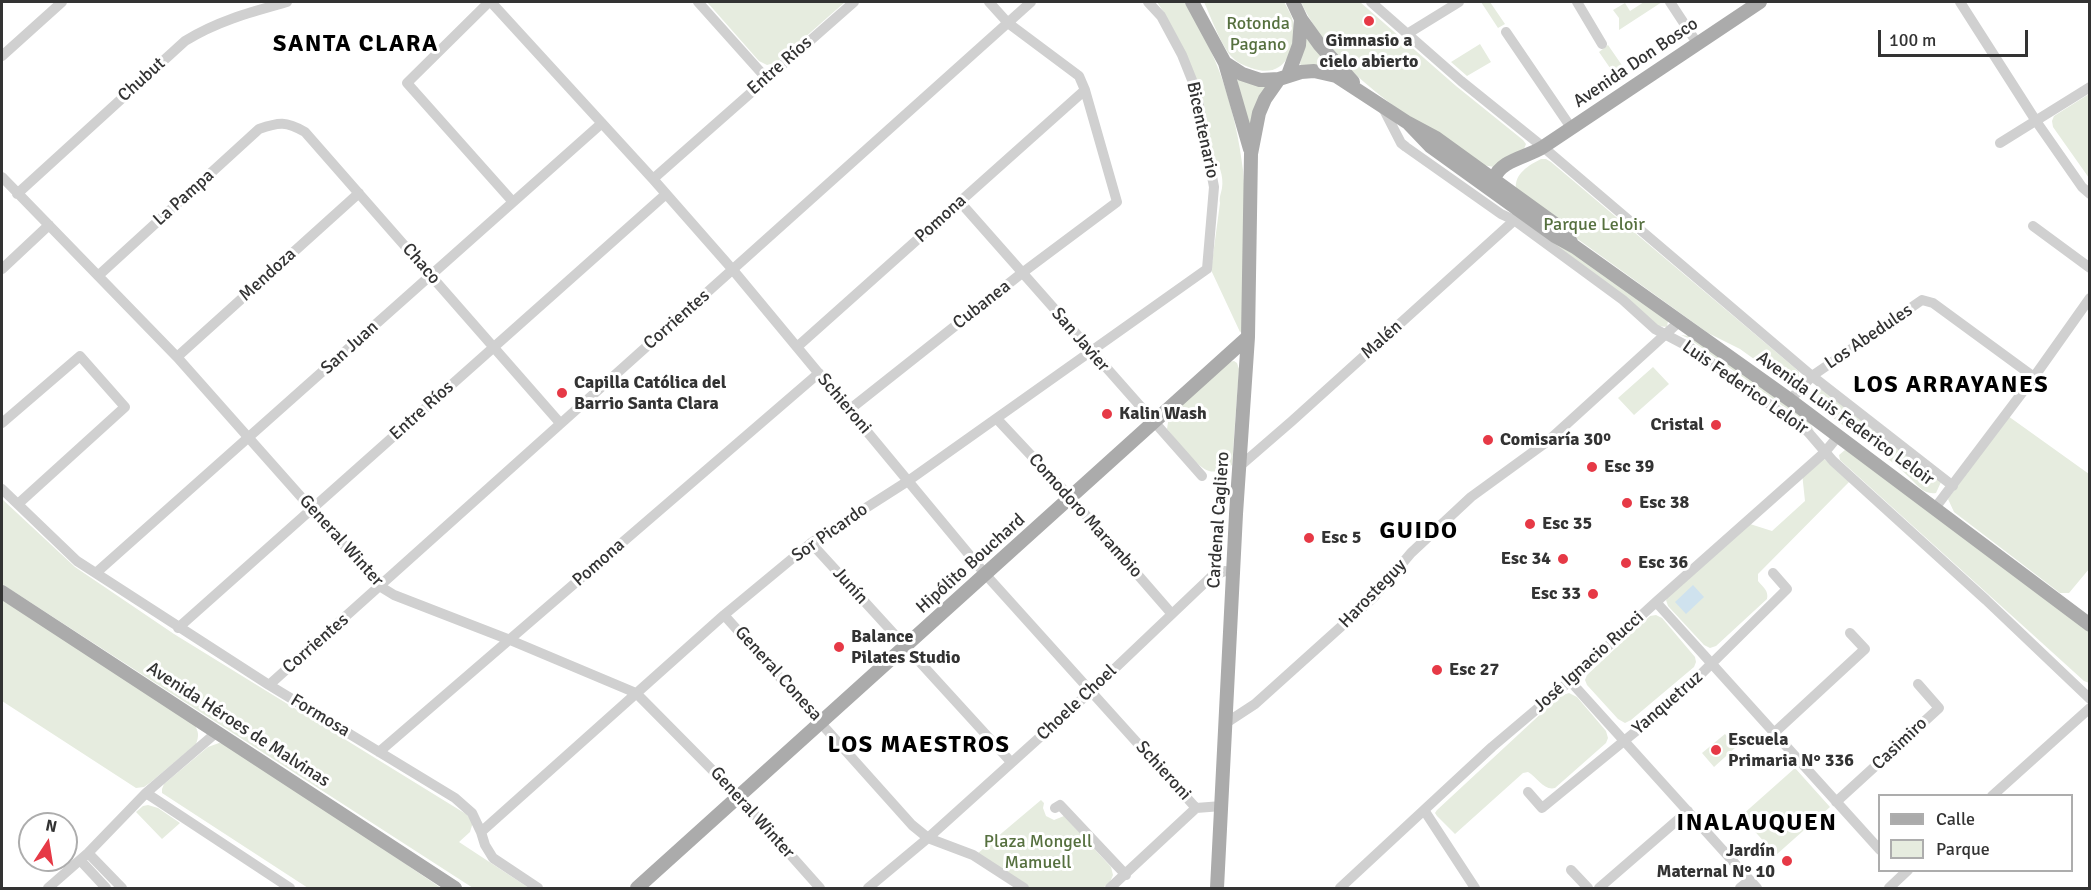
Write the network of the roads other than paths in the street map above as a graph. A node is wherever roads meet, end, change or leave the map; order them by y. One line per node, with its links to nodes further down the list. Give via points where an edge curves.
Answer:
1 (62, 2): 23 (street)
2 (287, 2): 42 (street, Chubut, via 232,17 185,41)
3 (490, 2): 32 (street, Schieroni); 45 (street, via 407,83)
4 (698, 2): 26 (street)
5 (854, 2): 26 (street, Entre Ríos)
6 (989, 2): 18 (street)
7 (1032, 2): 18 (street, Corrientes)
8 (1148, 2): 53 (street, Bicentenario, via 1161,16 1196,90 1214,187)
9 (1293, 2): 17 (main road)
10 (1371, 2): 20 (street)
11 (1459, 2): 20 (street)
12 (1577, 2): 22 (street)
13 (1670, 2): 21 (street)
14 (1760, 2): 21 (main road, Avenida Don Bosco)
15 (1960, 2): 31 (street)
16 (1195, 4): 24 (main road)
17 (1301, 19): 25 (main road, via 1299,45); 29 (main road, Avenida Luis Federico Leloir)
18 (1008, 23): 28 (street, via 1079,76); 54 (street, Corrientes)
19 (1506, 32): 34 (street)
20 (1407, 34): 36 (street)
21 (1697, 43): 34 (main road, Avenida Don Bosco)
22 (1602, 44)
23 (2, 56)
24 (1225, 63): 25 (main road, via 1260,80); 37 (main road, Cardenal Cagliero)
25 (1283, 77): 29 (main road, Avenida Luis Federico Leloir, via 1314,71 1336,76); 37 (main road, Cardenal Cagliero, via 1259,113)
26 (766, 78): 39 (street, Entre Ríos)
27 (2090, 87): 31 (street)
28 (1085, 90): 46 (street, Pomona); 55 (street, Cubanea, via 1117,202)
29 (1363, 92): 30 (main road, Avenida Luis Federico Leloir)
30 (1382, 106): 40 (main road, Avenida Luis Federico Leloir, via 1408,123 1430,146); 47 (street, Luis Federico Leloir, via 1401,143 1501,214)
31 (2036, 121): 35 (street); 44 (street)
32 (602, 123): 39 (street, Schieroni); 45 (street, San Juan)
33 (272, 124): 41 (street, Chaco, via 289,123 305,132); 56 (street, La Pampa, via 259,129)
34 (1572, 129): 36 (main road, Avenida Don Bosco)
35 (2000, 143)
36 (1538, 151): 40 (main road, Avenida Don Bosco, via 1503,178); 67 (street)
37 (1251, 154): 61 (main road, Cardenal Cagliero)
38 (2, 177): 42 (street, General Winter)
39 (653, 179): 43 (street, Schieroni)
40 (1489, 182): 47 (main road, Avenida Luis Federico Leloir); 50 (main road, Avenida Luis Federico Leloir, via 1559,228)
41 (359, 193): 57 (street, Chaco); 65 (street, Mendoza)
42 (17, 194): 48 (street, General Winter)
43 (666, 194): 54 (street, Schieroni); 62 (street, Entre Ríos)
44 (2090, 194)
45 (513, 202): 57 (street, San Juan)
46 (960, 202): 55 (street, San Javier); 63 (street, Pomona)
47 (1518, 216): 50 (main road, Avenida Luis Federico Leloir); 60 (street, Luis Federico Leloir); 78 (street, Malén)
48 (49, 225): 52 (street); 56 (street, General Winter)
49 (2033, 226): 51 (street)
50 (1575, 247): 59 (main road, Avenida Luis Federico Leloir)
51 (2090, 268)
52 (2, 269)
53 (1207, 269): 64 (street, Sor Picardo)
54 (733, 270): 63 (street, Schieroni); 74 (street, Corrientes)
55 (1022, 273): 64 (street, San Javier); 70 (street, Cubanea)
56 (99, 275): 65 (street, General Winter)
57 (431, 275): 62 (street, Chaco); 76 (street, San Juan)
58 (2090, 298): 68 (street)
59 (1680, 321): 60 (street, Harosteguy); 69 (main road, Avenida Luis Federico Leloir)
60 (1666, 334): 77 (street, Luis Federico Leloir, via 1808,432); 111 (street, Harosteguy, via 1548,441 1472,496 1411,553 1374,597 1255,704)
61 (1248, 337): 72 (main road, Hipólito Bouchard); 78 (main road, Cardenal Cagliero)
62 (494, 347): 74 (street, Chaco); 86 (street, Entre Ríos)
63 (797, 347): 66 (street, Schieroni)
64 (1090, 352): 71 (street, Sor Picardo); 72 (street, San Javier)
65 (177, 357): 76 (street, General Winter)
66 (819, 374): 70 (street, Schieroni); 100 (street, Pomona)
67 (1812, 376): 68 (street, Los Abedules, via 1922,300 1933,303); 69 (street, Los Abedules); 81 (street)
68 (2034, 376): 81 (street)
69 (1790, 400): 75 (main road, Avenida Luis Federico Leloir)
70 (849, 410): 80 (street, Schieroni)
71 (997, 419): 80 (street, Sor Picardo); 83 (street, Comodoro Marambio)
72 (1153, 422): 79 (street, San Javier); 83 (main road, Hipólito Bouchard)
73 (2, 423): 84 (street, via 80,356 125,407)
74 (560, 423): 92 (street, Corrientes)
75 (1839, 435): 77 (street, José Ignacio Rucci); 85 (main road, Avenida Luis Federico Leloir)
76 (249, 437): 86 (street, General Winter); 88 (street, San Juan)
77 (1825, 452): 94 (street, José Ignacio Rucci); 108 (street, Luis Federico Leloir)
78 (1240, 466): 89 (main road, Cardenal Cagliero)
79 (1202, 476)
80 (908, 481): 87 (street, Sor Picardo); 91 (street, Schieroni)
81 (1953, 486): 85 (street)
82 (2, 489): 84 (street, Formosa)
83 (1071, 498): 91 (main road, Hipólito Bouchard); 95 (street, Comodoro Marambio)
84 (18, 504): 88 (street, Formosa, via 78,561)
85 (1935, 508): 97 (main road, Avenida Luis Federico Leloir)
86 (312, 510): 92 (street, General Winter); 98 (street, Entre Ríos)
87 (811, 543): 96 (street, Sor Picardo); 101 (street, Junín)
88 (97, 572): 98 (street, Formosa)
89 (1233, 573): 95 (street, Choele Choel, via 1225,571 1212,576); 111 (main road, Cardenal Cagliero)
90 (1773, 573): 102 (street, Yanquetruz, via 1787,589)
91 (986, 575): 101 (main road, Hipólito Bouchard); 106 (street, Schieroni)
92 (381, 587): 100 (street, General Winter); 105 (street, Corrientes)
93 (2, 592): 112 (main road, Avenida Héroes de Malvinas)
94 (1656, 602): 102 (street); 103 (street, José Ignacio Rucci)
95 (1172, 613): 106 (street, Choele Choel)
96 (724, 615): 107 (street, Sor Picardo); 110 (street, General Conesa)
97 (2090, 625)
98 (178, 628): 105 (street, Formosa)
99 (1850, 633): 113 (street, via 1865,649)
100 (510, 640): 107 (street, General Winter); 115 (street, Pomona)
101 (906, 647): 110 (main road, Hipólito Bouchard); 116 (street, Junín)
102 (1711, 665): 113 (street); 114 (street, Yanquetruz)
103 (1570, 681): 114 (street); 125 (street, José Ignacio Rucci)
104 (1918, 684): 121 (street, Casimiro, via 1939,708)
105 (269, 686): 115 (street, Formosa)
106 (1090, 692): 116 (street, Choele Choel); 124 (street, Schieroni)
107 (636, 693): 120 (street, General Winter); 127 (street, Sor Picardo)
108 (2090, 699)
109 (2090, 708): 119 (street)
110 (822, 723): 120 (main road, Hipólito Bouchard); 128 (street, General Conesa)
111 (1226, 723): 122 (main road, Cardenal Cagliero)
112 (217, 732): 118 (street); 139 (main road, Avenida Héroes de Malvinas)
113 (1774, 733): 121 (street)
114 (1623, 741): 117 (street, Yanquetruz, via 1542,808); 126 (street)
115 (379, 752): 127 (street, Formosa, via 455,798 472,813)
116 (1011, 762): 128 (street, Choele Choel)
117 (1528, 792)
118 (146, 793): 130 (street); 138 (street)
119 (1993, 794)
120 (739, 797): 141 (main road, Hipólito Bouchard); 142 (street, General Winter)
121 (1836, 802): 129 (street)
122 (1222, 806): 124 (street); 146 (main road, Cardenal Cagliero)
123 (1055, 808): 133 (street, via 1060,805)
124 (1196, 808): 133 (street)
125 (1424, 810): 147 (street, José Ignacio Rucci); 148 (street)
126 (1688, 811): 134 (street); 150 (street)
127 (482, 832): 140 (street, Formosa, via 493,858)
128 (928, 838): 143 (street, Choele Choel); 144 (street, General Conesa, via 973,855)
129 (1878, 848)
130 (84, 857): 135 (street); 136 (street); 137 (street)
131 (1571, 870): 149 (street)
132 (1903, 872): 152 (street)
133 (1126, 875): 145 (street)
134 (1754, 884): 151 (street)
135 (48, 888)
136 (106, 888)
137 (122, 888)
138 (290, 888)
139 (455, 888)
140 (538, 888)
141 (637, 888)
142 (820, 888)
143 (868, 888)
144 (1024, 888)
145 (1110, 888)
146 (1217, 888)
147 (1340, 888)
148 (1475, 888)
149 (1588, 888)
150 (1599, 888)
151 (1740, 888)
152 (1888, 888)

